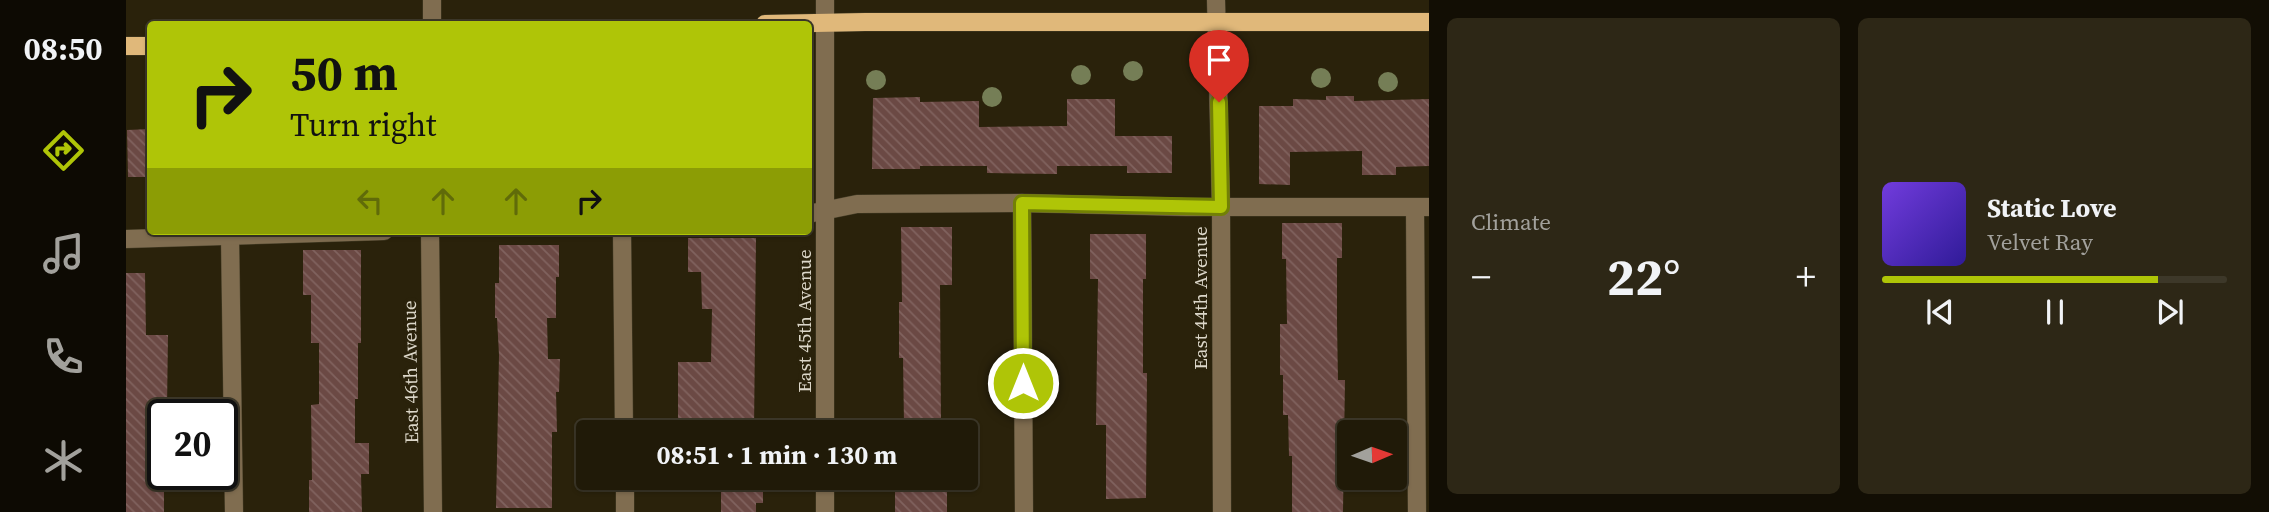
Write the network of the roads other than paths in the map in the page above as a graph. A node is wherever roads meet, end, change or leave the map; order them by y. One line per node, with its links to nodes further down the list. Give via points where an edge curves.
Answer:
1 (432, 0): 4 (street)
2 (825, 0): 7 (street, East 45th Avenue)
3 (1216, 0): 5 (street, East 44th Avenue)
4 (432, 21)
5 (1216, 21): 7 (main road); 8 (main road); 12 (street, East 44th Avenue)
6 (812, 22): 7 (main road)
7 (825, 22): 14 (street, East 45th Avenue)
8 (1429, 22)
9 (126, 46): 10 (main road)
10 (147, 46)
11 (1022, 203): 12 (street); 14 (street, via 857,204); 28 (street)
12 (1221, 207): 13 (street); 29 (street, East 44th Avenue)
13 (1422, 207): 30 (street)
14 (817, 212): 21 (street, East 45th Avenue)
15 (261, 235): 18 (street)
16 (430, 235): 25 (street, East 46th Avenue)
17 (622, 235): 20 (street)
18 (230, 236): 19 (street); 24 (street)
19 (126, 239)
20 (624, 420)
21 (825, 420)
22 (625, 490): 26 (street)
23 (825, 490): 27 (street)
24 (234, 512)
25 (433, 512)
26 (625, 512)
27 (825, 512)
28 (1024, 512)
29 (1222, 512)
30 (1417, 512)

